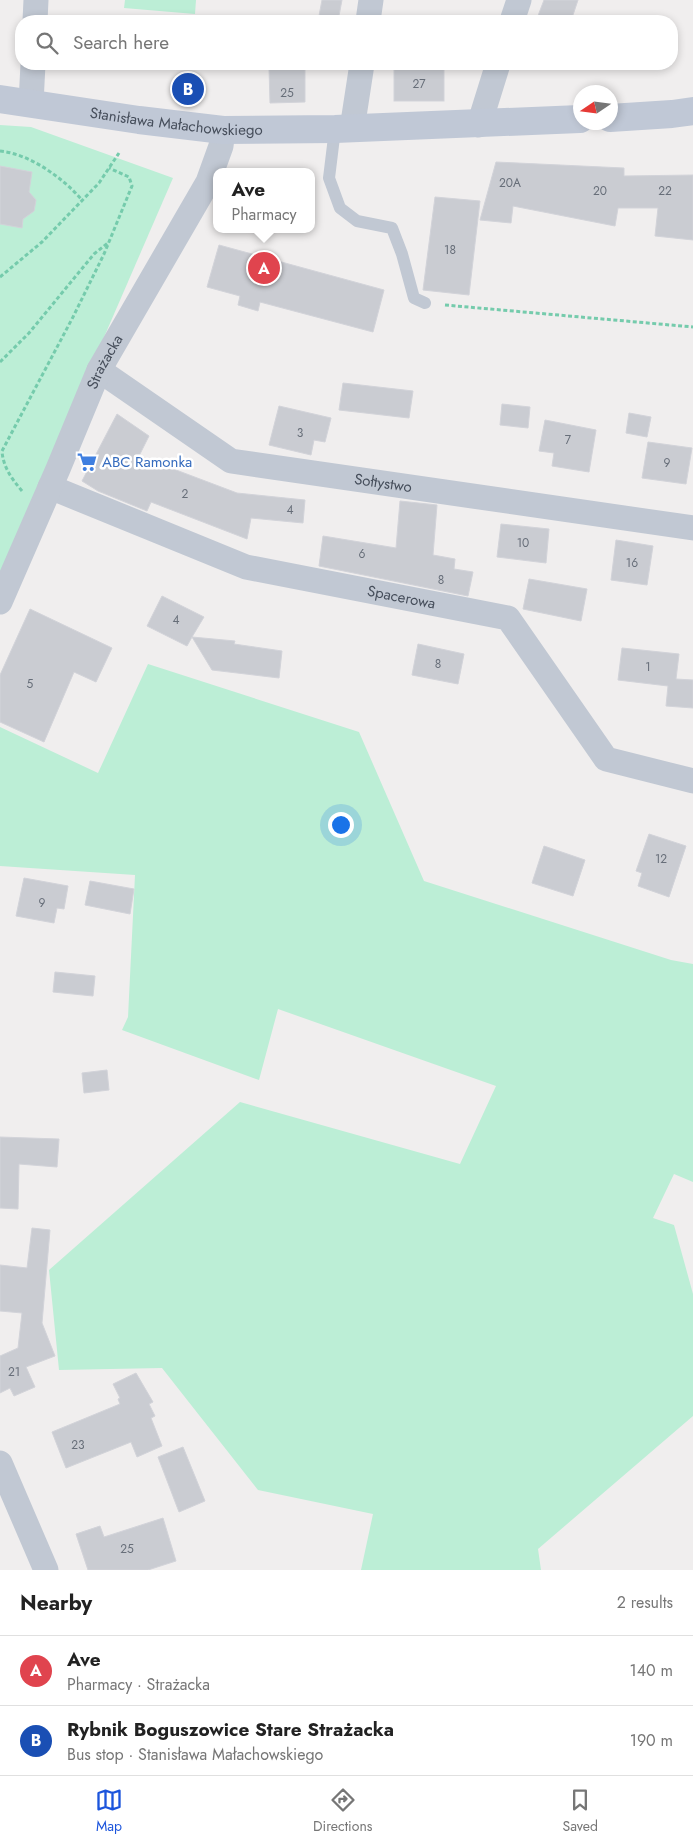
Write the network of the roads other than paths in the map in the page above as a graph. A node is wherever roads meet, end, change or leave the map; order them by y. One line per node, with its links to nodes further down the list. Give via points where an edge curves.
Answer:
1 (36, 0): 4 (street)
2 (371, 0): 5 (street)
3 (519, 0): 6 (street)
4 (35, 15)
5 (369, 15)
6 (514, 15)
7 (33, 70): 11 (street)
8 (360, 70): 16 (street)
9 (496, 70): 15 (street)
10 (0, 99): 11 (street, Stanisława Małachowskiego)
11 (31, 103): 17 (street, Stanisława Małachowskiego)
12 (693, 111): 13 (street)
13 (618, 117)
14 (573, 119): 15 (street, Stanisława Małachowskiego)
15 (479, 125): 16 (street, Stanisława Małachowskiego)
16 (344, 129): 17 (street, Stanisława Małachowskiego); 20 (lane, via 329,178 340,208 358,221 392,228 414,298)
17 (223, 130): 18 (street, Strażacka)
18 (214, 168)
19 (213, 171): 21 (street, Strażacka)
20 (425, 303)
21 (99, 370): 22 (street, Strażacka); 23 (street, Sołtystwo, via 231,461)
22 (46, 497): 24 (street, Strażacka); 25 (street, Spacerowa, via 246,567 508,618 606,759)
23 (693, 528)
24 (0, 602)
25 (693, 781)
26 (0, 1463): 27 (street)
27 (46, 1570)

